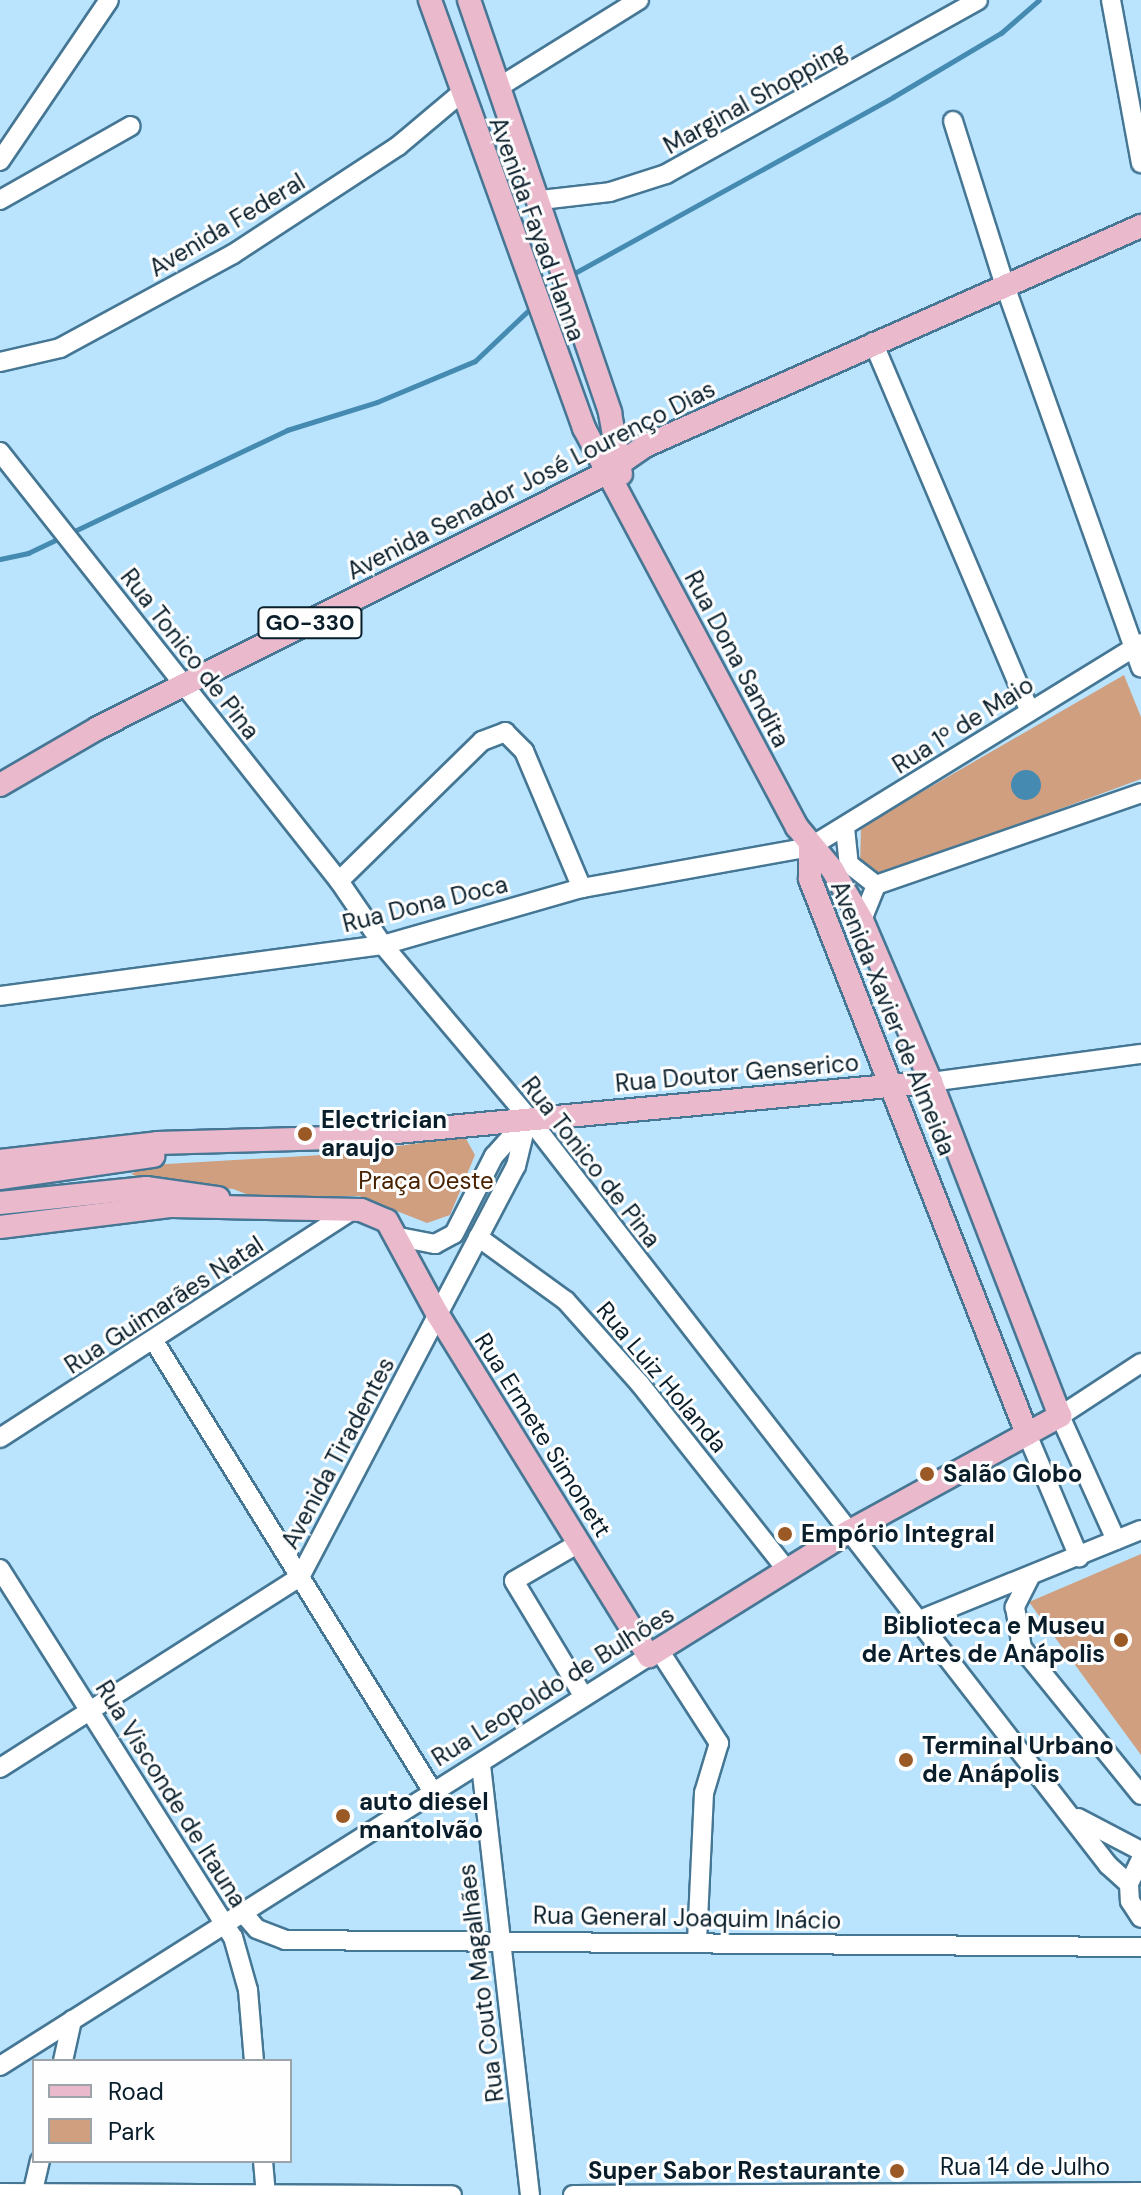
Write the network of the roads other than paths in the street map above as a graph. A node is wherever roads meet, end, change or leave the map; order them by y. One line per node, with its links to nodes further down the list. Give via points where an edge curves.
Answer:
1 (109, 0): 11 (street)
2 (430, 0): 8 (main road, Avenida Fayad Hanna)
3 (469, 0): 7 (main road, Avenida Fayad Hanna)
4 (639, 0): 7 (street)
5 (978, 0): 14 (street, Marginal Shopping, via 666,174 610,192)
6 (1111, 0): 12 (street)
7 (499, 87): 14 (main road, Avenida Fayad Hanna)
8 (460, 94): 18 (street, Avenida Federal, via 398,146 233,254 60,348); 20 (main road, Avenida Fayad Hanna, via 541,316)
9 (953, 121): 16 (street)
10 (131, 126): 13 (street)
11 (0, 161)
12 (1141, 163)
13 (0, 200)
14 (541, 200): 20 (main road, Avenida Fayad Hanna)
15 (1141, 226): 16 (main road, Avenida Senador José Lourenço Dias / GO-330)
16 (1004, 283): 17 (main road, Avenida Senador José Lourenço Dias / GO-330); 21 (street)
17 (873, 342): 20 (main road, Avenida Senador José Lourenço Dias / GO-330, via 645,446); 24 (street)
18 (0, 362)
19 (0, 452): 23 (street, Rua Tonico de Pina)
20 (614, 468): 23 (main road, Avenida Senador José Lourenço Dias / GO-330); 28 (main road, Rua Dona Sandita, via 621,494)
21 (1137, 645): 22 (street); 24 (street, Rua 1º de Maio)
22 (1141, 667)
23 (184, 688): 25 (main road, Avenida Senador José Lourenço Dias / GO-330, via 98,728); 29 (street, Rua Tonico de Pina)
24 (1029, 710): 27 (street, Rua 1º de Maio)
25 (0, 785)
26 (1141, 793): 30 (street)
27 (845, 828): 28 (street, Rua 1º de Maio); 30 (street, via 849,864)
28 (810, 847): 31 (street, Rua Dona Doca); 32 (main road, Avenida Xavier de Almeida, via 832,869); 37 (main road, Avenida Xavier de Almeida, via 810,879)
29 (339, 881): 31 (street, via 482,741 505,732 524,751); 33 (street, Rua Tonico de Pina)
30 (876, 885): 32 (street)
31 (582, 888): 33 (street, Rua Dona Doca)
32 (862, 920): 36 (main road, Avenida Xavier de Almeida)
33 (383, 945): 34 (street, Rua Dona Doca); 38 (street, Rua Tonico de Pina)
34 (0, 996)
35 (1141, 1054): 36 (street, Rua Doutor Genserico)
36 (931, 1082): 37 (main road, Rua Doutor Genserico); 53 (main road, Avenida Xavier de Almeida)
37 (893, 1086): 38 (main road, Rua Doutor Genserico); 54 (main road, Avenida Xavier de Almeida)
38 (528, 1117): 39 (main road, Rua Doutor Genserico, via 332,1138); 48 (street, via 494,1156 454,1234 435,1244); 49 (street, Avenida Tiradentes, via 516,1166); 57 (street, Rua Tonico de Pina)
39 (202, 1141): 41 (main road); 43 (main road, via 118,1163)
40 (0, 1151): 41 (main road)
41 (55, 1154): 42 (main road)
42 (0, 1161)
43 (0, 1178)
44 (0, 1203): 45 (main road, via 146,1188 183,1190)
45 (242, 1206): 46 (main road); 47 (main road, via 172,1206)
46 (353, 1210): 48 (main road, via 378,1216); 51 (street, Rua Guimarães Natal)
47 (0, 1227)
48 (399, 1237): 50 (main road, Rua Ermete Simonett)
49 (478, 1237): 50 (street, Avenida Tiradentes); 62 (street, Rua Luiz Holanda, via 566,1301 640,1384)
50 (438, 1315): 59 (main road, Rua Ermete Simonett); 63 (street, Avenida Tiradentes)
51 (154, 1341): 55 (street, Rua Guimarães Natal); 63 (street)
52 (1141, 1363): 53 (street)
53 (1060, 1416): 54 (main road, Rua Leopoldo de Bulhões); 58 (street, Avenida Xavier de Almeida)
54 (1027, 1434): 57 (main road, Rua Leopoldo de Bulhões); 60 (street, Avenida Xavier de Almeida)
55 (0, 1438)
56 (1141, 1530): 58 (street)
57 (848, 1532): 62 (main road, Rua Leopoldo de Bulhões); 65 (street, Rua Tonico de Pina)
58 (1116, 1540): 60 (street)
59 (579, 1543): 66 (main road, Rua Ermete Simonett); 67 (street, via 514,1581)
60 (1079, 1557): 64 (street)
61 (0, 1569): 68 (street, Rua Visconde de Itauna)
62 (787, 1570): 66 (main road, Rua Leopoldo de Bulhões)
63 (300, 1577): 68 (street, Avenida Tiradentes); 72 (street)
64 (1030, 1577): 65 (street); 71 (street, via 1015,1607 1022,1648)
65 (917, 1621): 73 (street, Rua Tonico de Pina)
66 (654, 1653): 67 (street, Rua Leopoldo de Bulhões); 82 (street, Rua Ermete Simonett, via 719,1743 704,1793)
67 (584, 1697): 69 (street, Rua Leopoldo de Bulhões)
68 (90, 1710): 70 (street, Avenida Tiradentes); 80 (street, Rua Visconde de Itauna)
69 (481, 1765): 72 (street, Rua Leopoldo de Bulhões); 81 (street, Rua Couto Magalhães)
70 (0, 1768)
71 (1136, 1790): 74 (street)
72 (433, 1792): 78 (street, Rua Leopoldo de Bulhões)
73 (1067, 1809): 75 (street, Rua Tonico de Pina); 77 (street, Rua Tonico de Pina)
74 (1141, 1812)
75 (1141, 1851)
76 (1141, 1859): 77 (street)
77 (1129, 1884): 79 (street, via 1130,1901)
78 (243, 1913): 80 (street, Rua Leopoldo de Bulhões); 81 (street, Rua General Joaquim Inácio, via 257,1929 285,1940)
79 (1141, 1918)
80 (226, 1925): 84 (street, Rua Leopoldo de Bulhões); 87 (street, Rua Visconde de Itauna, via 242,1961)
81 (500, 1939): 82 (street, Rua General Joaquim Inácio); 96 (street, Rua Couto Magalhães)
82 (697, 1940): 83 (street, Rua General Joaquim Inácio)
83 (1141, 1947)
84 (72, 2020): 85 (street, Rua Leopoldo de Bulhões); 86 (street)
85 (3, 2057)
86 (63, 2059)
87 (254, 2059)
88 (40, 2163): 93 (street)
89 (263, 2163): 94 (street)
90 (887, 2192): 91 (street, Rua 14 de Julho); 97 (street, Rua 14 de Julho)
91 (1141, 2192)
92 (0, 2193): 93 (street)
93 (33, 2194): 94 (street)
94 (266, 2194): 95 (street)
95 (452, 2195)
96 (530, 2195)
97 (573, 2195)

